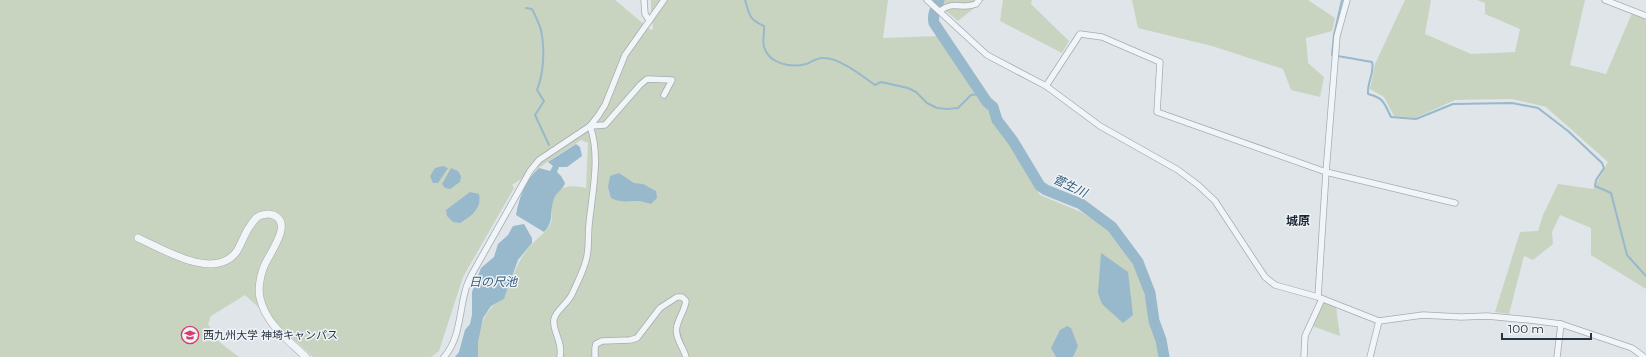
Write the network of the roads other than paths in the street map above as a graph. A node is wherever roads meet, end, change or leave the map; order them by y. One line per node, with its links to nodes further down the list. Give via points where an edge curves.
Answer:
1 (644, 0): 9 (street, via 645,14)
2 (664, 0): 9 (street)
3 (979, 0): 7 (street, via 973,6 951,2 945,4)
4 (1347, 0): 13 (street, via 1337,36)
5 (1605, 0): 8 (street)
6 (928, 1): 7 (street)
7 (940, 11): 10 (street, via 988,56)
8 (1646, 16)
9 (649, 20): 12 (street, via 625,55 605,105)
10 (1046, 86): 13 (street, via 1080,34 1102,37 1160,62 1157,112); 16 (street, via 1100,126 1178,170 1198,185 1215,201 1265,277 1275,285)
11 (664, 95): 12 (street, via 672,80 647,79 605,125)
12 (590, 126): 20 (street, via 539,160 530,171 472,274 465,292 454,340); 21 (street, via 594,138 595,167 587,255 571,298 554,318 562,349)
13 (1326, 172): 14 (street); 16 (street)
14 (1455, 203)
15 (138, 238): 19 (street, via 192,262 206,265 222,263 237,252 254,220 260,215 271,214 278,218 282,225 280,235 263,268 259,297 264,312 274,326)
16 (1320, 298): 17 (street); 24 (street, via 1305,336)
17 (1379, 321): 18 (street, via 1423,315 1487,316); 25 (street)
18 (1561, 324): 26 (street); 27 (street, via 1632,348)
19 (306, 357)
20 (444, 357)
21 (560, 357)
22 (595, 357): 23 (street, via 596,344 602,341 637,338 660,308 677,297 682,297 686,301 686,306 676,327)
23 (686, 357)
24 (1304, 357)
25 (1370, 357)
26 (1557, 357)
27 (1644, 357)

